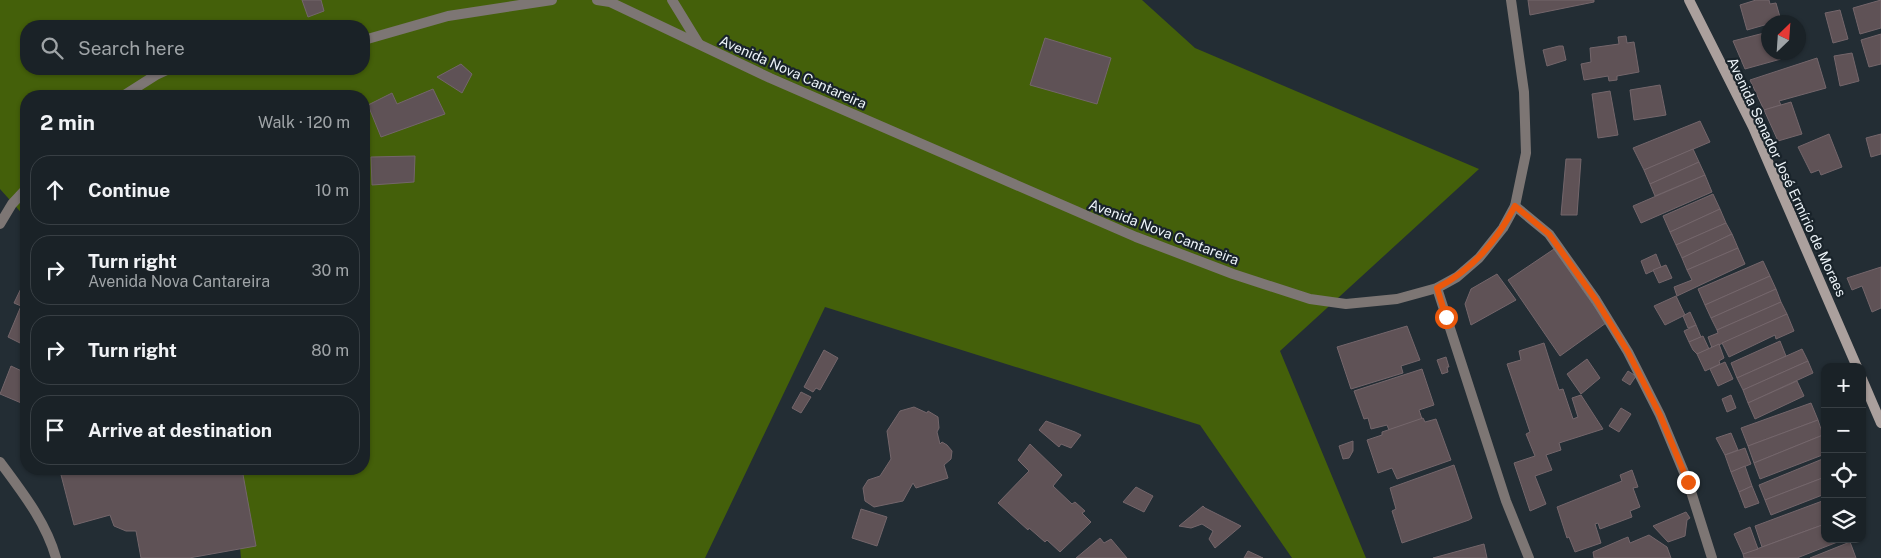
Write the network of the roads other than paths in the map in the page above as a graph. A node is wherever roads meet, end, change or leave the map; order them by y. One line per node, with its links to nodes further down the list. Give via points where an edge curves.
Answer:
1 (552, 0): 6 (street, via 448,16)
2 (597, 0): 7 (street, Avenida Nova Cantareira, via 610,2)
3 (672, 0): 7 (street)
4 (1511, 0): 11 (street, Avenida Nova Cantareira, via 1524,92 1526,153)
5 (1689, 0): 14 (main road, Avenida Senador José Ermírio de Moraes, via 1753,127)
6 (370, 38)
7 (699, 45): 13 (street, Avenida Nova Cantareira, via 1054,203 1233,274 1310,299 1346,304 1397,299)
8 (156, 75): 9 (street)
9 (132, 90)
10 (20, 195): 12 (street)
11 (1515, 206): 13 (street, Avenida Nova Cantareira, via 1503,228 1479,258 1457,277); 20 (street, via 1549,234 1628,352 1660,415 1688,482)
12 (0, 224)
13 (1437, 288): 19 (street, via 1506,501)
14 (1855, 363)
15 (1866, 388): 16 (main road)
16 (1881, 423)
17 (0, 462): 18 (street, via 34,508)
18 (56, 558)
19 (1528, 558)
20 (1712, 558)

